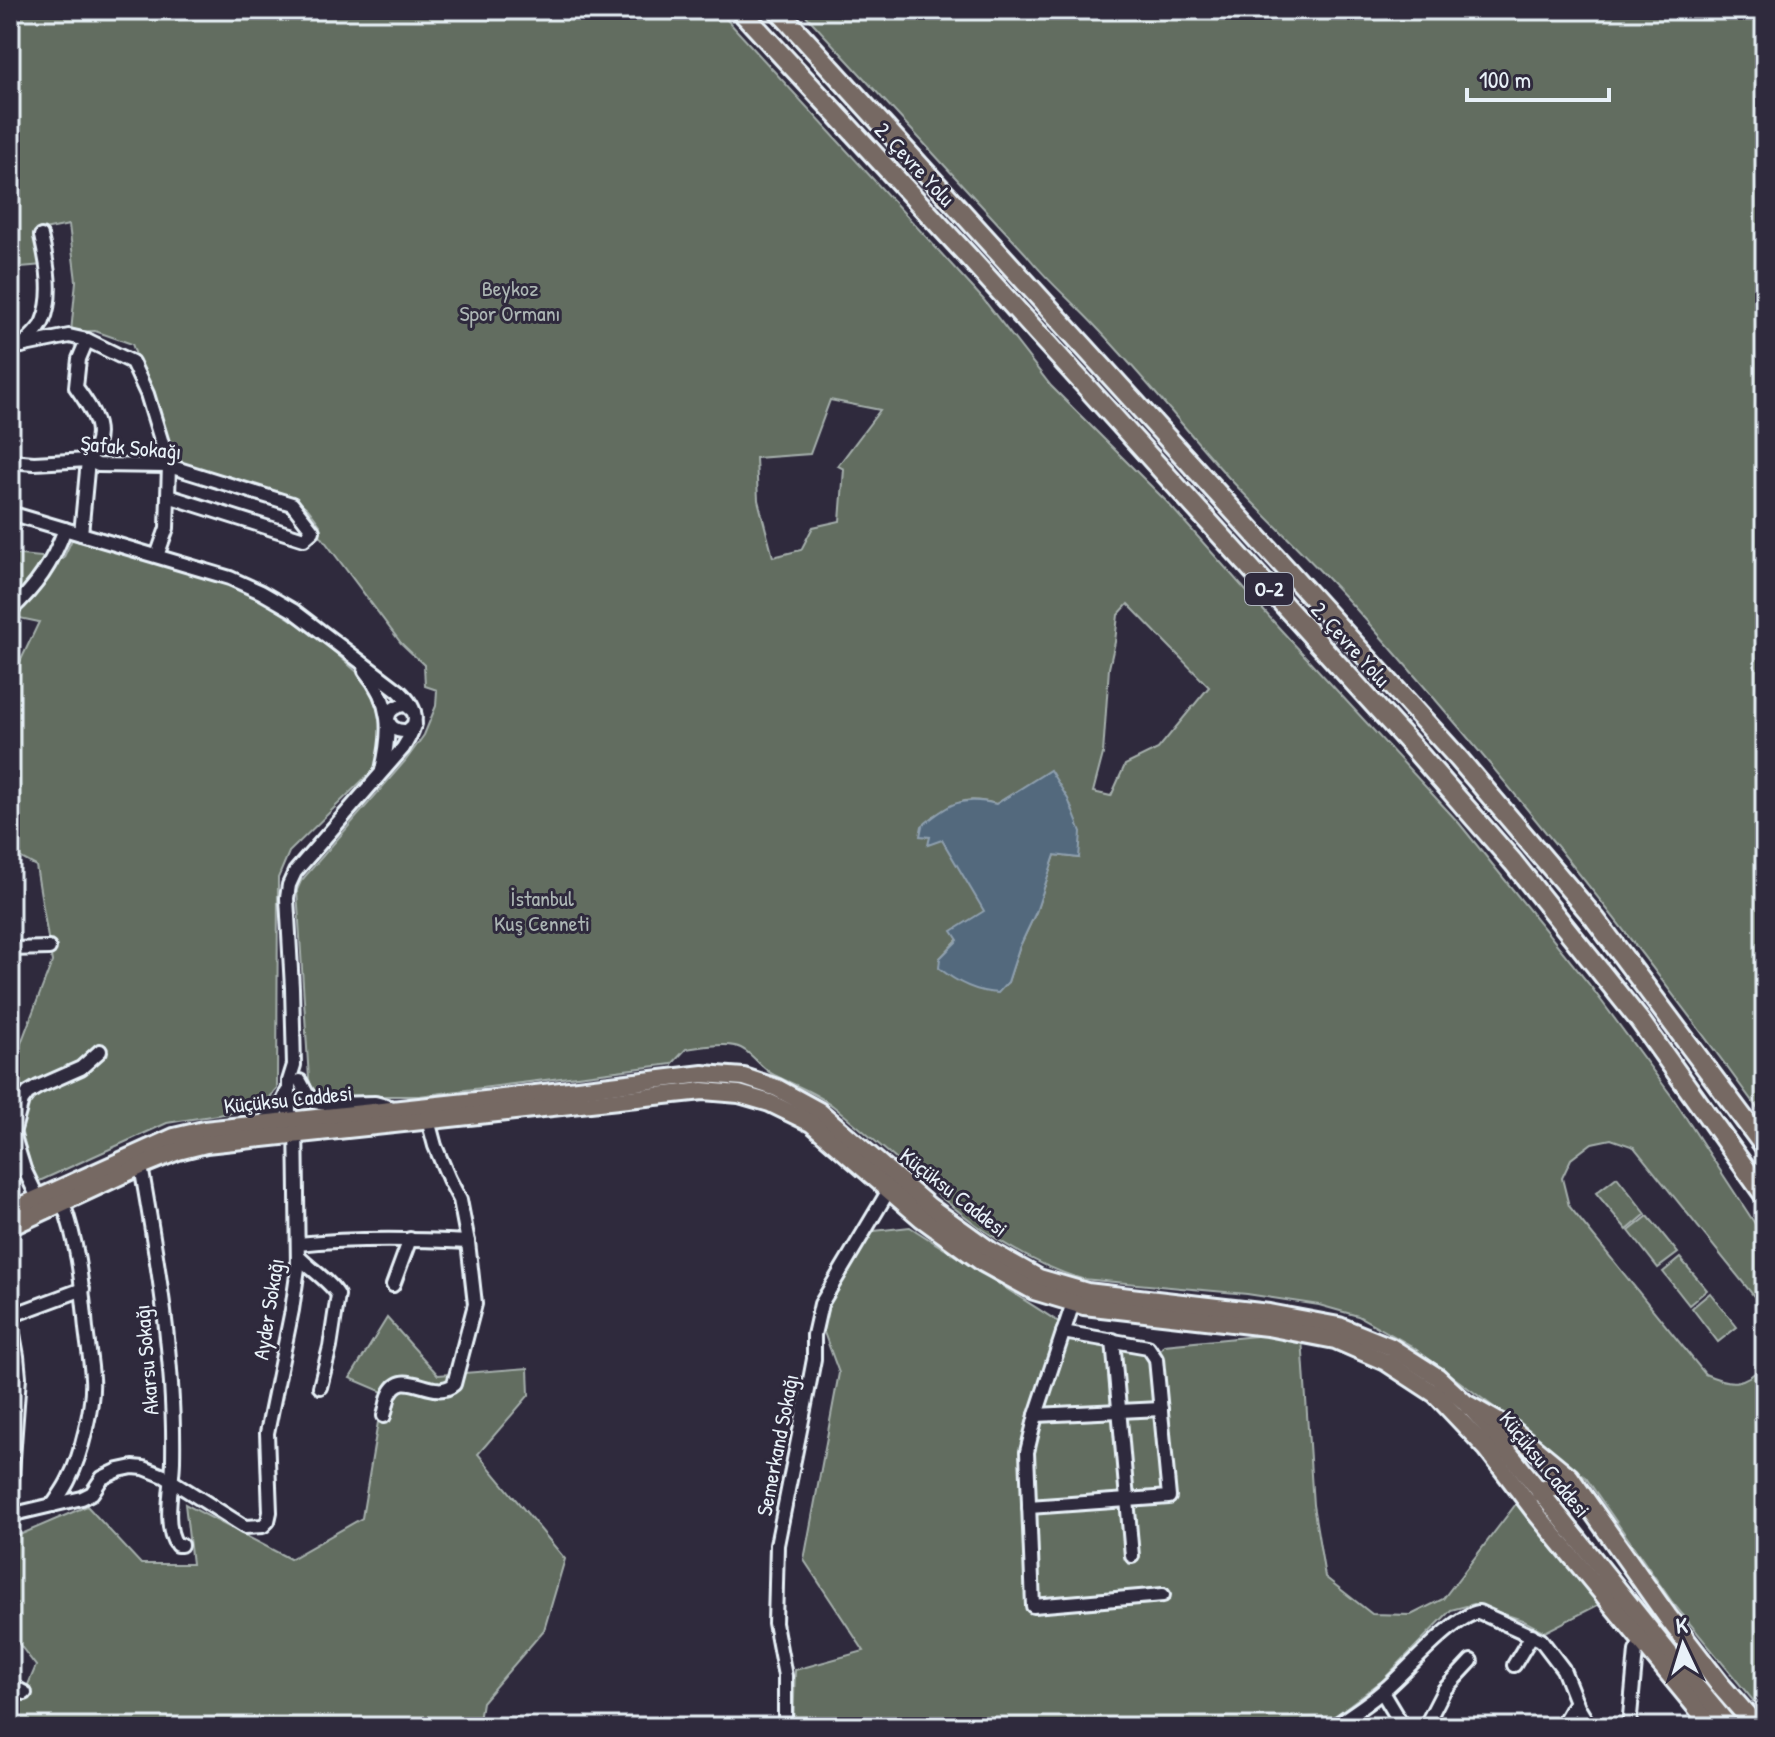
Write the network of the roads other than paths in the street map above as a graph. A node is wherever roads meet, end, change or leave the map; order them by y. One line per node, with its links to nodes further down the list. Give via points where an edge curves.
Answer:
1 (740, 10): 33 (highway, 2. Çevre Yolu / O-2, via 1513,862 1640,1021)
2 (778, 10): 29 (highway, 2. Çevre Yolu / O-2, via 1488,793 1595,919)
3 (41, 236): 5 (street, via 48,265 43,322)
4 (87, 340): 5 (street, via 69,336); 6 (street, via 76,387 100,439); 8 (street, via 132,362)
5 (16, 347)
6 (88, 460): 7 (street, Şafak Sokağı); 8 (street, Şafak Sokağı, via 98,465); 12 (street)
7 (10, 461)
8 (169, 466): 9 (street); 9 (street, Şafak Sokağı, via 292,504 313,531 304,539)
9 (168, 496): 13 (street, via 167,528)
10 (10, 513): 11 (street)
11 (65, 529): 12 (street); 14 (street, via 41,577)
12 (81, 534): 13 (street)
13 (157, 556): 15 (street, via 261,592)
14 (10, 611)
15 (352, 657): 16 (street, via 407,698); 17 (street, via 377,689)
16 (415, 717): 17 (street, via 406,705 397,705); 17 (street, via 411,729 403,732 394,730); 18 (street, Ayder Sokağı, via 414,730)
17 (388, 719): 18 (street)
18 (382, 772): 22 (street, Ayder Sokağı, via 289,885)
19 (49, 948): 20 (street)
20 (10, 949)
21 (100, 1051): 28 (street, via 81,1068 28,1093)
22 (294, 1081): 24 (street, via 316,1102 375,1103); 26 (street, via 284,1102); 27 (street, Ayder Sokağı, via 289,1113)
23 (485, 1107): 24 (main road, Küçüksu Caddesi); 25 (main road, Küçüksu Caddesi); 31 (main road, Küçüksu Caddesi, via 703,1074 744,1077 819,1111 832,1132)
24 (397, 1109): 27 (main road, Küçüksu Caddesi)
25 (428, 1120): 27 (main road, Küçüksu Caddesi); 38 (street, via 460,1200)
26 (260, 1124): 27 (main road, Küçüksu Caddesi); 32 (main road, Küçüksu Caddesi, via 174,1137)
27 (296, 1127): 30 (main road, Küçüksu Caddesi, via 233,1134 224,1142 178,1151); 39 (street, Ayder Sokağı)
28 (11, 1128): 34 (street)
29 (1765, 1147)
30 (141, 1166): 32 (main road, Küçüksu Caddesi); 55 (street, Akarsu Sokağı, via 169,1361)
31 (894, 1185): 42 (main road, Küçüksu Caddesi, via 991,1251); 75 (street, Semerkand Sokağı, via 821,1304 814,1335 812,1370 777,1545 775,1623 785,1676)
32 (59, 1196): 34 (main road, Küçüksu Caddesi); 41 (street, via 77,1247)
33 (1765, 1196)
34 (41, 1205): 35 (main road, Küçüksu Caddesi); 36 (main road, Küçüksu Caddesi)
35 (10, 1211)
36 (10, 1227)
37 (410, 1239): 38 (street); 39 (street, via 337,1240); 40 (street)
38 (468, 1242): 52 (street, via 475,1304 454,1384 433,1390 409,1381 399,1384 390,1393)
39 (298, 1250): 47 (street, via 338,1295); 55 (street, Ayder Sokağı, via 292,1310 267,1433 268,1521 245,1527)
40 (393, 1285)
41 (83, 1289): 43 (street); 59 (street, via 93,1381 89,1413 70,1478)
42 (1074, 1296): 44 (street); 45 (main road, Küçüksu Caddesi, via 1087,1292 1269,1313 1339,1326)
43 (10, 1319): 53 (street, via 19,1377)
44 (1063, 1332): 46 (street); 51 (street)
45 (1350, 1339): 48 (main road, Küçüksu Caddesi, via 1391,1347 1438,1377); 61 (main road, Küçüksu Caddesi, via 1435,1394 1487,1449)
46 (1113, 1340): 49 (street, via 1148,1347 1156,1359); 50 (street)
47 (320, 1387)
48 (1469, 1406): 56 (main road, Küçüksu Caddesi); 65 (highway, via 1513,1431 1569,1477)
49 (1161, 1409): 50 (street); 58 (street, via 1169,1497)
50 (1119, 1411): 51 (street); 58 (street)
51 (1036, 1415): 60 (street, via 1027,1452)
52 (384, 1416)
53 (13, 1430): 54 (street)
54 (11, 1481): 57 (street)
55 (171, 1481): 59 (street, via 133,1467 102,1478 82,1498); 63 (street, Akarsu Sokağı, via 170,1531)
56 (1541, 1493): 61 (main road); 65 (highway, via 1565,1488); 68 (main road, Küçüksu Caddesi, via 1606,1574)
57 (10, 1499)
58 (1128, 1500): 60 (street); 64 (street)
59 (53, 1505): 62 (street)
60 (1029, 1507): 66 (street, via 1033,1606)
61 (1535, 1512): 68 (main road, Küçüksu Caddesi)
62 (10, 1515)
63 (181, 1545)
64 (1132, 1556)
65 (1634, 1571): 84 (highway)
66 (1163, 1595)
67 (1532, 1635): 70 (street); 72 (street, via 1471,1613); 74 (street, via 1563,1669)
68 (1646, 1637): 81 (street, via 1636,1651); 82 (main road, Küçüksu Caddesi); 83 (main road, Küçüksu Caddesi)
69 (1471, 1661): 78 (street, via 1444,1690)
70 (1514, 1665)
71 (10, 1685): 73 (street)
72 (1382, 1692): 76 (street); 77 (street)
73 (25, 1693)
74 (1576, 1701): 79 (street); 80 (street)
75 (785, 1727)
76 (1333, 1727)
77 (1403, 1727)
78 (1425, 1727)
79 (1561, 1727)
80 (1590, 1727)
81 (1629, 1727)
82 (1712, 1727)
83 (1730, 1727)
84 (1757, 1727)

